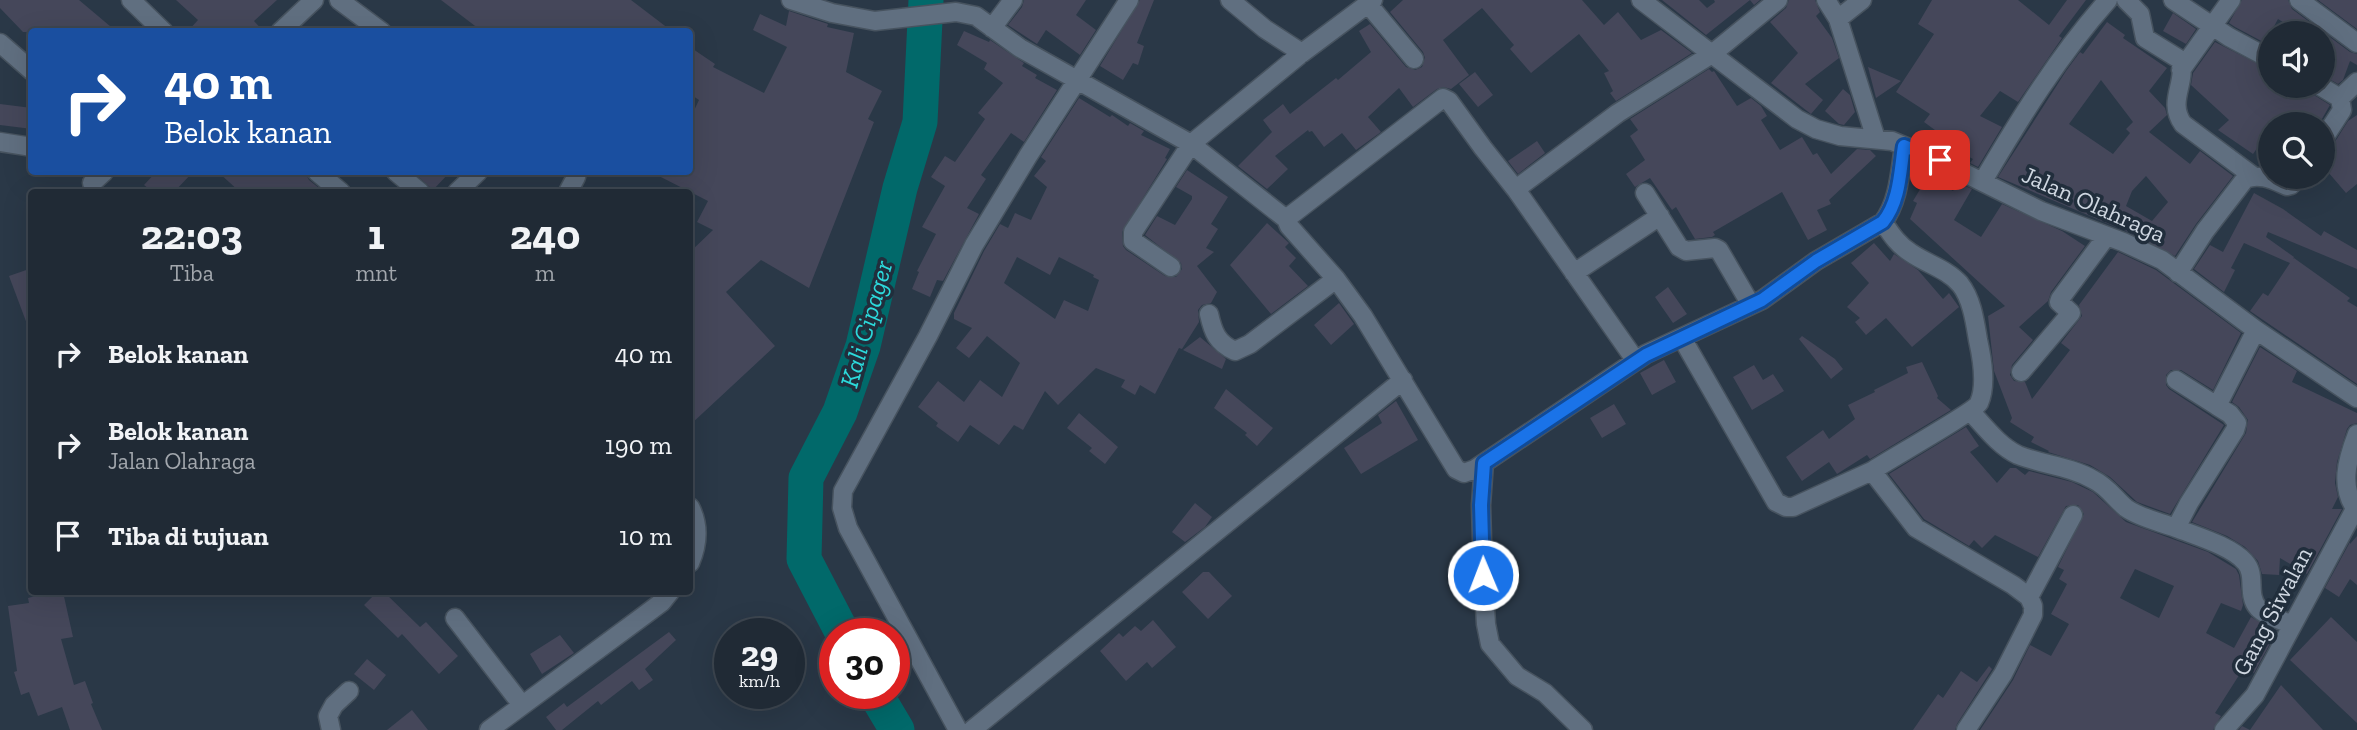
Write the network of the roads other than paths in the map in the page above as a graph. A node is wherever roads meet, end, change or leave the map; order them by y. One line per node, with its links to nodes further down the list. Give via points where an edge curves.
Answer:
1 (131, 0): 21 (street)
2 (314, 0): 22 (street)
3 (339, 0): 23 (street)
4 (791, 0): 20 (street, via 866,21 956,12 976,16)
5 (1013, 0): 20 (street)
6 (1129, 0): 32 (street)
7 (1230, 0): 27 (street)
8 (1641, 0): 28 (street, Jalan Olahraga)
9 (1778, 0): 28 (street)
10 (1826, 0): 18 (street)
11 (1862, 0): 18 (street)
12 (2108, 0): 47 (street, via 2021,116)
13 (2126, 0): 31 (street, via 2140,14 2143,36 2179,59)
14 (2173, 0): 19 (street)
15 (2231, 0): 19 (street)
16 (2299, 0): 25 (street)
17 (1370, 2): 27 (street); 29 (street)
18 (1838, 19): 37 (street)
19 (2213, 26): 26 (street); 31 (street)
20 (992, 27): 32 (street)
21 (160, 28)
22 (285, 28)
23 (377, 28)
24 (0, 43): 30 (street)
25 (2357, 43)
26 (2258, 52)
27 (1302, 53): 39 (street)
28 (1712, 54): 37 (street, Jalan Olahraga, via 1816,129); 51 (street, via 1618,113)
29 (1414, 59)
30 (28, 68)
31 (2181, 70): 45 (street, via 2175,106 2183,124)
32 (1078, 80): 39 (street); 88 (street, via 974,245 843,491 848,528)
33 (2357, 82): 35 (street)
34 (2335, 95): 35 (street)
35 (2340, 98): 36 (street, via 2342,110)
36 (2335, 121)
37 (1876, 139): 41 (street, Jalan Olahraga)
38 (0, 142): 40 (street)
39 (1191, 144): 54 (street); 57 (street, via 1133,232 1133,241)
40 (28, 146)
41 (1904, 146): 47 (street, Jalan Olahraga); 55 (street, via 1896,194)
42 (321, 175): 48 (street)
43 (400, 175): 49 (street)
44 (475, 175): 50 (street)
45 (2253, 176): 46 (street); 59 (street, via 2234,190)
46 (2258, 176)
47 (1983, 181): 56 (street, Jalan Olahraga)
48 (337, 189)
49 (417, 189)
50 (460, 189)
51 (1517, 191): 54 (street, via 1450,100 1443,98); 58 (street)
52 (1645, 193): 53 (street)
53 (1660, 216): 58 (street); 61 (street, via 1679,247 1719,250)
54 (1286, 219): 60 (street)
55 (1883, 222): 61 (street); 71 (street, via 1903,248 1947,272 1966,293 1979,343 1983,388)
56 (2106, 237): 59 (street, Jalan Olahraga, via 2162,260); 66 (street, via 2060,299 2071,313)
57 (1171, 267)
58 (1574, 273): 65 (street)
59 (2178, 273): 63 (street, Jalan Olahraga)
60 (1336, 279): 62 (street, via 1235,351 1213,334); 67 (street)
61 (1751, 306): 64 (street)
62 (1209, 314)
63 (2256, 330): 69 (street, Jalan Olahraga); 70 (street)
64 (1682, 338): 65 (street); 74 (street, via 1776,502 1793,507)
65 (1636, 361): 73 (street)
66 (2021, 373)
67 (1403, 380): 73 (street, via 1456,469 1464,473); 89 (street)
68 (2176, 380): 70 (street)
69 (2357, 398)
70 (2217, 406): 78 (street, via 2235,419 2235,429)
71 (1971, 412): 74 (street); 78 (street, via 2003,446 2019,455 2076,470 2098,481 2125,508)
72 (2357, 434): 75 (street, via 2346,474 2347,494)
73 (1484, 463): 90 (street, via 1483,575 1490,644 1517,676 1545,693)
74 (1872, 471): 81 (street, via 1916,528)
75 (2356, 510): 83 (street, Gang Siwalan)
76 (693, 514): 79 (street, via 698,534)
77 (2073, 515): 81 (street)
78 (2176, 528): 83 (street, via 2232,552 2246,563 2259,610)
79 (693, 552)
80 (668, 595): 85 (street)
81 (2029, 597): 91 (street, via 2033,615 2003,674)
82 (455, 618): 85 (street)
83 (2292, 625): 92 (street, Gang Siwalan, via 2255,695)
84 (348, 691): 86 (street, via 328,716)
85 (522, 705): 87 (street)
86 (331, 730)
87 (489, 730)
88 (958, 730)
89 (972, 730)
90 (1583, 730)
91 (1966, 730)
92 (2224, 730)

